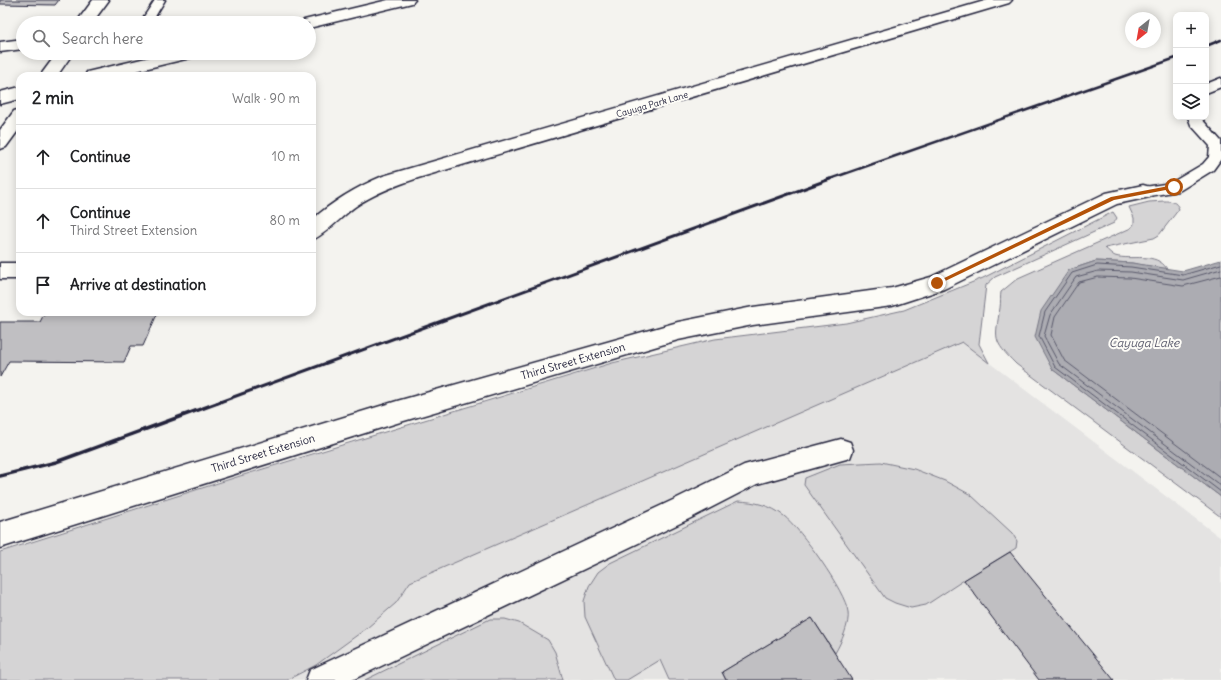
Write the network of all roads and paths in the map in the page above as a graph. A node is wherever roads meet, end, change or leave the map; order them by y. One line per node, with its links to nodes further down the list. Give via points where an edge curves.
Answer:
1 (101, 0): 5 (main road)
2 (160, 0): 6 (lane)
3 (407, 0): 7 (main road)
4 (1004, 0): 22 (main road, Cayuga Park Lane, via 394,178 344,204)
5 (89, 16)
6 (150, 16)
7 (316, 21)
8 (16, 45): 9 (main road)
9 (0, 47)
10 (60, 60): 12 (main road)
11 (159, 60): 13 (main road)
12 (51, 72)
13 (110, 72)
14 (1221, 82): 15 (lane)
15 (1209, 88)
16 (16, 94): 17 (main road)
17 (0, 98)
18 (1195, 120): 21 (lane, via 1217,145 1215,158 1208,167 1174,187)
19 (16, 121): 20 (main road)
20 (0, 143)
21 (1143, 192): 26 (main road, Third Street Extension, via 1113,198 937,283 892,297 753,316 678,331 390,414)
22 (316, 228)
23 (0, 271): 24 (main road)
24 (16, 271)
25 (841, 450): 27 (main road, via 753,473)
26 (0, 535)
27 (320, 680)

